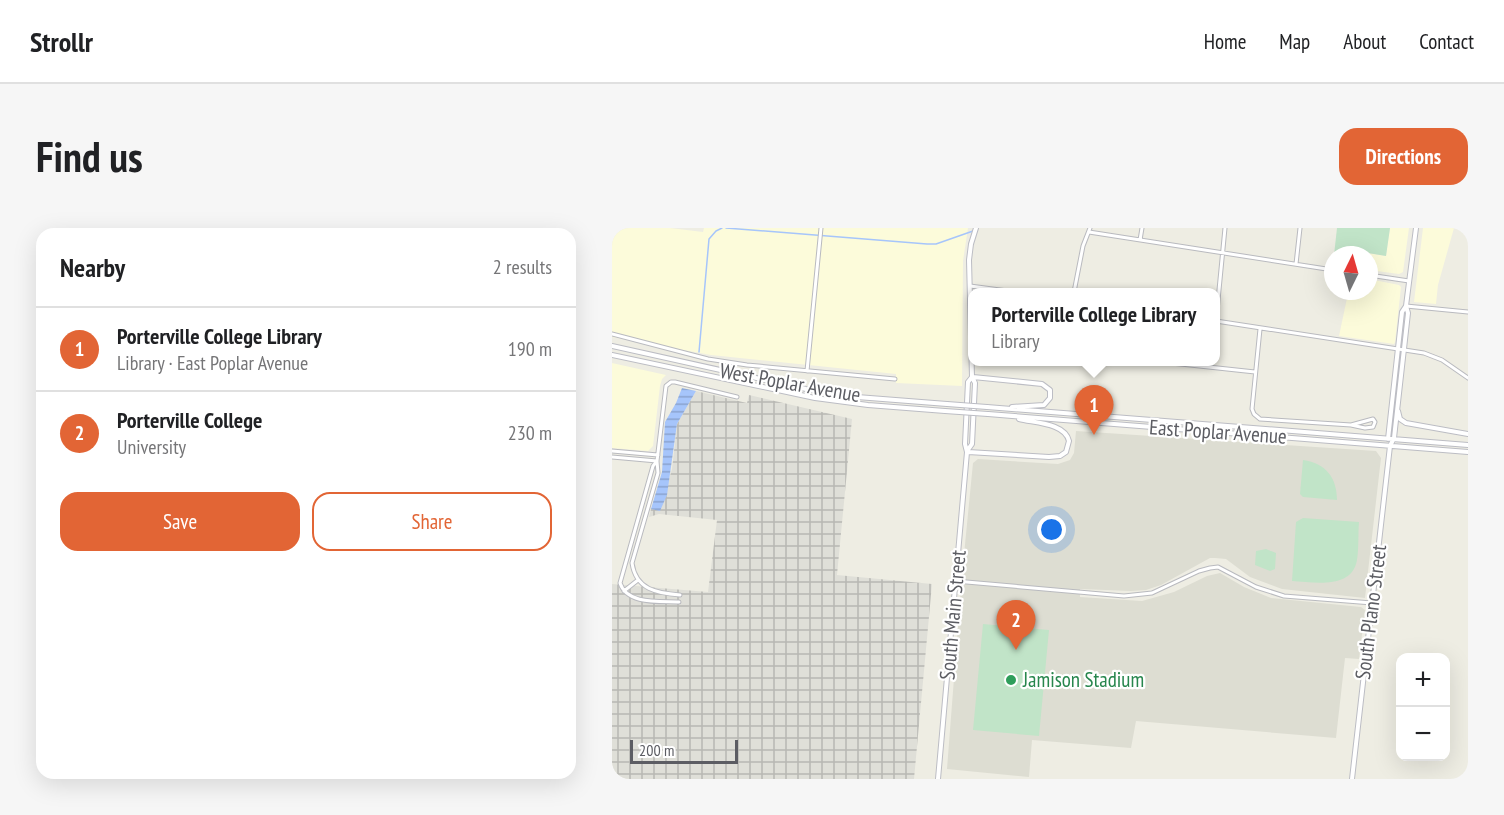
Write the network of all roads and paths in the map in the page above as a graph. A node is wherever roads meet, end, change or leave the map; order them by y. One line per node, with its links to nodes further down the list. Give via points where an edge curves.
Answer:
1 (821, 228): 28 (street)
2 (976, 228): 14 (main road, South Main Street, via 969,260)
3 (1142, 228): 8 (street)
4 (1226, 228): 9 (street)
5 (1300, 228): 10 (street)
6 (1416, 228): 13 (main road, South Plano Street)
7 (1090, 230): 8 (street); 16 (street)
8 (1140, 240): 9 (street)
9 (1223, 252): 10 (street); 17 (street)
10 (1296, 264): 11 (street)
11 (1324, 269)
12 (1378, 276): 13 (street)
13 (1409, 281): 18 (main road, South Plano Street)
14 (970, 286): 15 (street)
15 (985, 288)
16 (1075, 288)
17 (1219, 288)
18 (1406, 306): 19 (street); 24 (main road, South Plano Street, via 1402,312)
19 (1468, 312)
20 (1220, 322): 21 (street)
21 (1260, 328): 24 (street); 29 (street)
22 (612, 334): 28 (street, via 708,359)
23 (612, 346): 35 (main road, West Poplar Avenue, bridge, via 823,392)
24 (1401, 349): 31 (street, via 1442,360); 34 (main road, South Plano Street); 41 (main road, South Plano Street)
25 (612, 355): 37 (main road, West Poplar Avenue, bridge, via 815,398)
26 (972, 366): 30 (main road, South Main Street)
27 (1199, 366): 29 (street)
28 (807, 371): 32 (street)
29 (1255, 372): 39 (street, East Poplar Avenue, via 1252,409 1260,419)
30 (972, 377): 36 (main road, via 1042,384 1051,392 1042,406); 46 (main road, South Main Street, via 968,382 964,444)
31 (1468, 378)
32 (895, 379)
33 (737, 397): 48 (street, via 675,382 668,384)
34 (1398, 404): 40 (main road, via 1400,419 1406,423); 42 (main road, South Plano Street)
35 (970, 406): 36 (main road, East Poplar Avenue, bridge)
36 (987, 407): 41 (main road, East Poplar Avenue)
37 (969, 413): 38 (main road, East Poplar Avenue, bridge)
38 (1006, 416): 44 (main road, East Poplar Avenue); 46 (main road, via 1062,430 1068,438 1066,452 1049,458)
39 (1351, 426): 39 (street, East Poplar Avenue, via 1368,419 1375,422 1369,428)
40 (1468, 434)
41 (1388, 438): 42 (main road, East Poplar Avenue); 44 (main road, South Plano Street)
42 (1394, 438): 43 (main road, East Poplar Avenue); 44 (main road, South Plano Street)
43 (1468, 445)
44 (1390, 446): 47 (main road, East Poplar Avenue); 60 (main road, South Plano Street)
45 (612, 451): 48 (street)
46 (967, 452): 54 (main road, South Main Street)
47 (1468, 452)
48 (658, 455): 50 (street)
49 (612, 457): 50 (street)
50 (657, 461): 51 (street); 52 (street, via 657,477)
51 (632, 541): 52 (street); 55 (street, via 621,578)
52 (637, 543): 53 (street, via 632,563)
53 (638, 580): 55 (street); 56 (street, via 651,590)
54 (955, 582): 60 (street, via 1124,596 1168,587 1218,567 1256,588 1278,594); 61 (main road, South Main Street)
55 (624, 591): 58 (street, via 628,596)
56 (664, 593): 57 (street); 58 (street)
57 (680, 595)
58 (663, 601): 59 (street)
59 (679, 602)
60 (1372, 603): 62 (main road, South Plano Street)
61 (938, 779)
62 (1352, 779)

